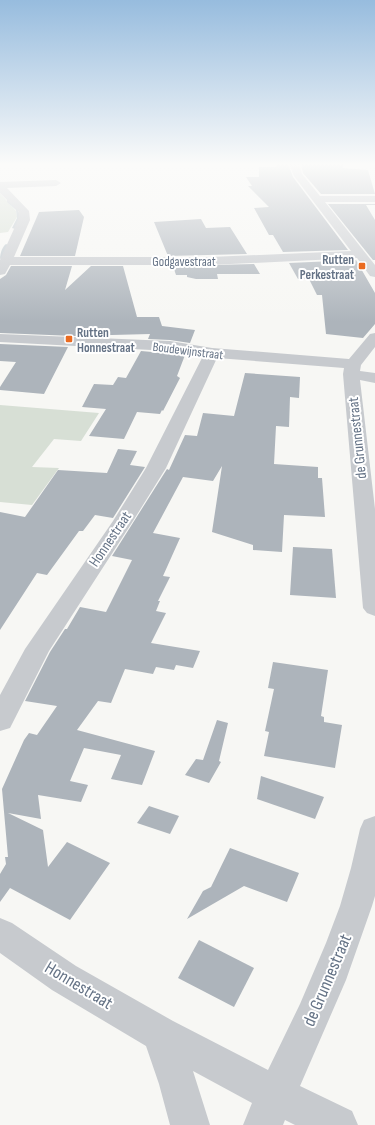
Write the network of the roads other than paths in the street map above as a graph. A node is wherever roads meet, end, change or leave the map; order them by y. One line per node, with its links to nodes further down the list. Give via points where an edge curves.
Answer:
1 (24, 216): 4 (street)
2 (331, 216): 5 (street)
3 (0, 235): 4 (street)
4 (16, 236): 6 (street)
5 (361, 254): 6 (street, Godgavestraat); 7 (street)
6 (3, 266)
7 (375, 273)
8 (375, 337): 11 (street)
9 (0, 338): 10 (street, Boudewijnstraat, via 170,346)
10 (212, 353): 11 (street, Boudewijnstraat); 14 (street, Honnestraat, via 156,468 37,649)
11 (352, 369): 12 (street, Boudewijnstraat); 13 (street, de Grunnestraat)
12 (375, 378)
13 (375, 608)
14 (0, 721)
15 (375, 829): 18 (street, de Grunnestraat, via 371,852 341,952)
16 (0, 934): 17 (street, Honnestraat, via 64,978)
17 (160, 1034): 18 (street, Honnestraat); 19 (street)
18 (270, 1110): 20 (street, Honnestraat)
19 (190, 1125)
20 (338, 1125)

